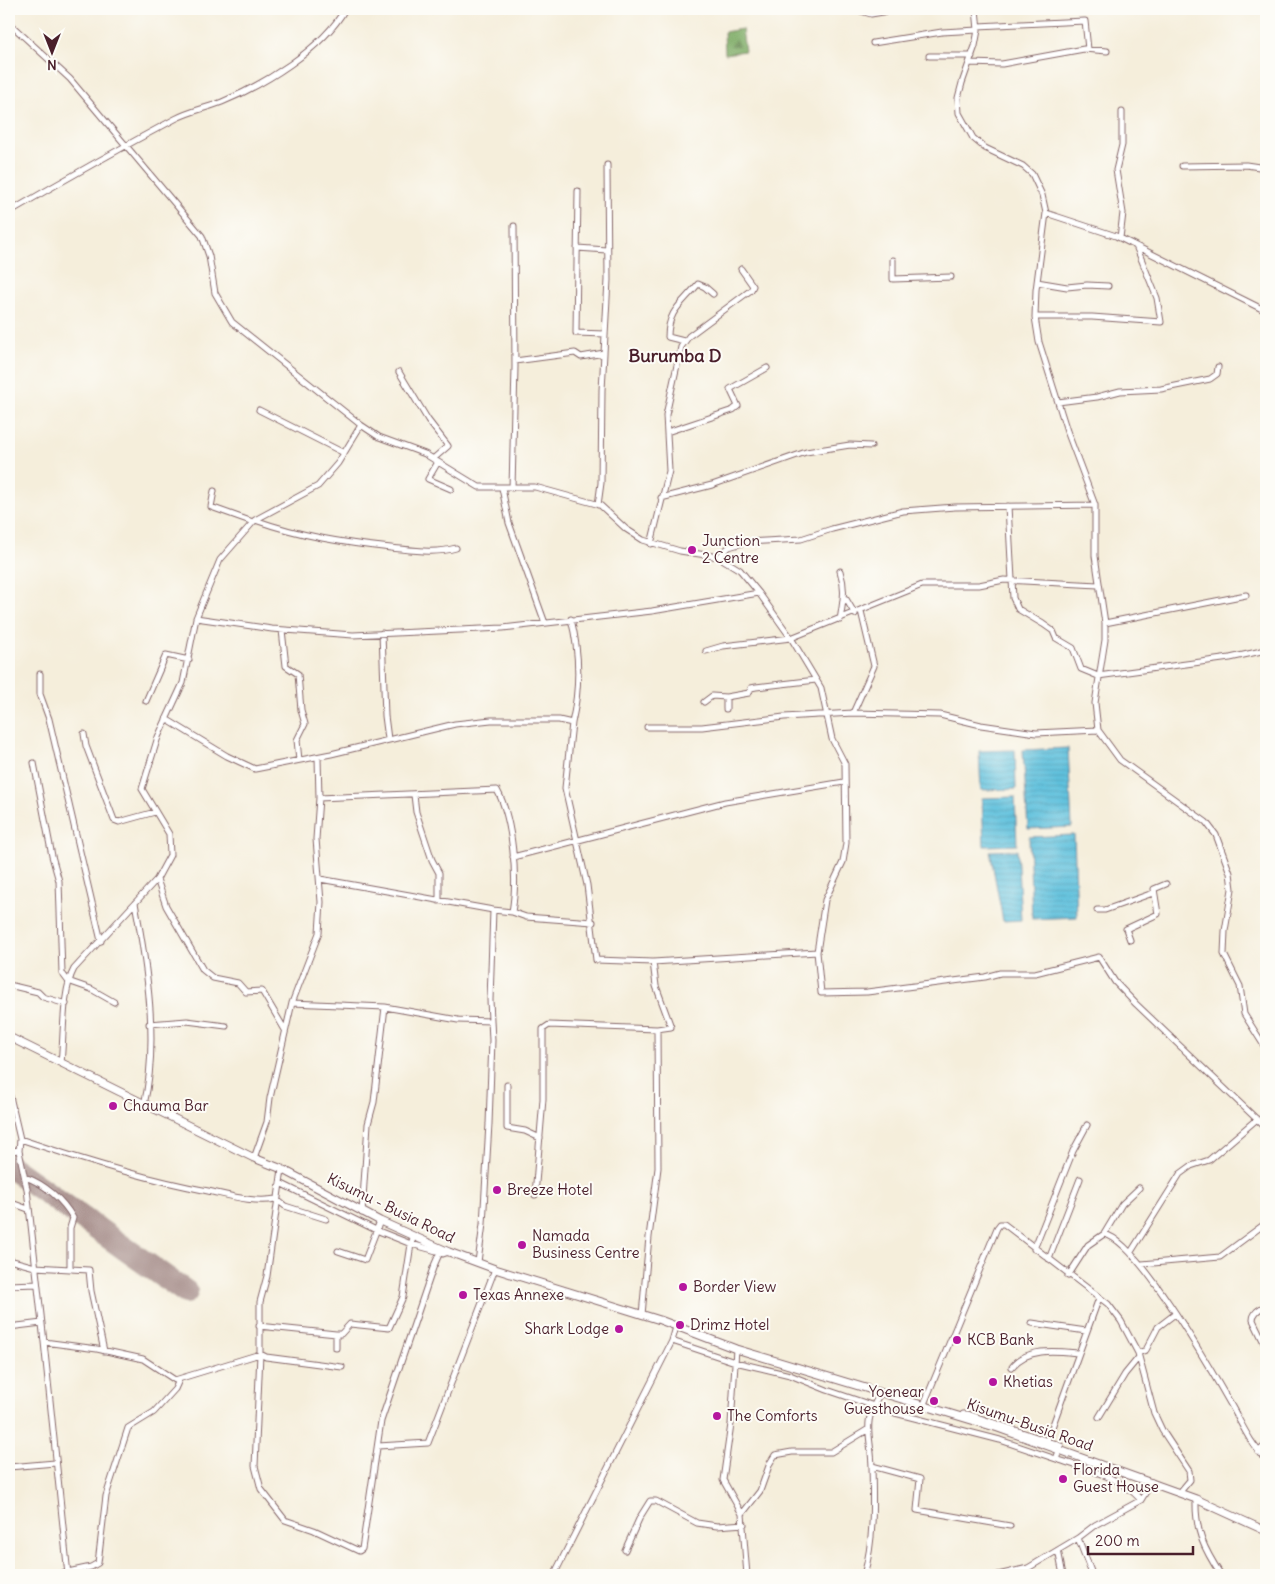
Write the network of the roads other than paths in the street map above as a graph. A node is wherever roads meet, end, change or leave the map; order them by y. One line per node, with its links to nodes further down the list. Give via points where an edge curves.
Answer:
1 (345, 9): 14 (street, via 314,45 278,72 234,96 177,118)
2 (854, 9): 3 (street, via 870,14)
3 (901, 9)
4 (976, 9): 6 (street)
5 (9, 23): 14 (street, via 70,78)
6 (978, 28): 7 (street); 8 (street, via 1085,21); 11 (street)
7 (873, 43)
8 (1088, 49): 9 (street); 12 (street, via 1002,64)
9 (1107, 51)
10 (929, 56): 11 (street)
11 (972, 56): 12 (street)
12 (969, 63): 20 (street, via 958,98 964,124 985,148 1023,166 1032,174)
13 (1122, 112): 22 (street, via 1122,145 1116,170 1123,213)
14 (124, 145): 19 (street); 43 (street, via 202,236 215,293 232,322)
15 (608, 165): 25 (street)
16 (1182, 166): 17 (street, via 1246,165)
17 (1266, 168)
18 (578, 191): 24 (street)
19 (9, 212)
20 (1046, 213): 22 (street); 29 (street)
21 (514, 226): 37 (street)
22 (1120, 238): 23 (street)
23 (1136, 246): 32 (street); 33 (street, via 1156,298 1161,322)
24 (577, 248): 25 (street); 34 (street, via 576,333)
25 (607, 250): 34 (street)
26 (892, 260): 28 (street, via 893,279)
27 (740, 269): 35 (street, via 753,286 751,290)
28 (951, 277)
29 (1037, 282): 30 (street, via 1067,288 1086,284); 33 (street)
30 (1108, 286)
31 (713, 294): 35 (street, via 698,284 674,310 668,322 668,338)
32 (1266, 311)
33 (1035, 317): 41 (street, via 1039,342)
34 (605, 334): 36 (street)
35 (684, 341): 44 (street, via 668,407)
36 (604, 353): 37 (street, via 582,357 575,353); 53 (street)
37 (516, 361): 49 (street)
38 (1218, 367): 41 (street, via 1218,374 1210,379 1161,389 1120,391)
39 (767, 368): 44 (street, via 730,389 738,406 733,410)
40 (400, 372): 47 (street, via 428,420 448,446)
41 (1058, 402): 54 (street)
42 (259, 410): 46 (street)
43 (362, 425): 46 (street); 47 (street, via 379,437)
44 (667, 432): 52 (street, via 668,471)
45 (871, 446): 52 (street, via 850,444 806,452 712,485)
46 (344, 452): 56 (street, via 329,476 318,486)
47 (435, 460): 48 (street, via 479,487); 50 (street, via 428,479)
48 (502, 488): 49 (street); 71 (street, via 510,523)
49 (512, 488): 53 (street, via 535,487)
50 (450, 489)
51 (214, 491): 56 (street, via 211,507)
52 (662, 498): 57 (street)
53 (598, 505): 57 (street, via 626,529)
54 (1095, 505): 55 (street); 62 (street)
55 (1008, 506): 59 (street, via 891,512 801,539 746,542 729,547); 61 (street)
56 (254, 521): 58 (street, via 340,542 414,550); 68 (street, via 220,560)
57 (651, 544): 59 (street)
58 (456, 548)
59 (719, 557): 63 (street, via 740,570)
60 (840, 571): 64 (street)
61 (1013, 580): 62 (street); 66 (street, via 972,585 922,585); 80 (street, via 1013,598 1018,609 1073,648 1081,669)
62 (1098, 585): 72 (street)
63 (758, 593): 69 (street, via 652,612); 75 (street)
64 (845, 594): 67 (street); 70 (street)
65 (1246, 595): 72 (street)
66 (861, 610): 67 (street); 86 (street, via 874,666)
67 (854, 614): 70 (street)
68 (196, 618): 73 (street); 78 (street)
69 (571, 619): 71 (street); 89 (street, via 578,661 578,694)
70 (840, 620): 75 (street)
71 (545, 623): 74 (street)
72 (1104, 623): 80 (street)
73 (282, 630): 74 (street, via 353,635); 95 (street, via 286,666 298,674 301,710 305,719 297,740)
74 (382, 633): 93 (street)
75 (791, 638): 77 (street); 81 (street)
76 (1266, 650): 80 (street)
77 (706, 651)
78 (188, 660): 83 (street, via 166,656); 88 (street, via 180,689)
79 (40, 674): 114 (street, via 40,694)
80 (1098, 676): 91 (street, via 1095,703)
81 (816, 680): 82 (street, via 756,686 749,694); 87 (street, via 821,688)
82 (726, 697): 84 (street, via 712,696); 85 (street)
83 (146, 701)
84 (704, 702)
85 (726, 709)
86 (853, 713): 87 (street); 91 (street, via 940,715 981,725 1036,732)
87 (826, 714): 90 (street, via 702,727); 97 (street, via 832,739 843,758)
88 (166, 719): 95 (street, via 253,769); 100 (street, via 142,789)
89 (572, 723): 93 (street, via 559,720 491,720); 101 (street, via 565,788)
90 (647, 727)
91 (1098, 730): 129 (street, via 1120,760 1206,822 1216,835 1230,873 1232,889 1224,954 1240,986 1244,1014)
92 (84, 734): 100 (street, via 114,820 119,822)
93 (388, 739): 94 (street)
94 (318, 756): 95 (street); 99 (street)
95 (299, 760)
96 (34, 764): 117 (street, via 59,881 62,973)
97 (844, 782): 101 (street, via 725,802); 115 (street, via 846,843 843,862 825,900)
98 (414, 795): 99 (street); 102 (street, via 497,790); 107 (street, via 416,812 432,860 440,873)
99 (318, 798): 104 (street, via 316,839)
100 (155, 812): 103 (street, via 166,826 170,844 170,855)
101 (578, 841): 102 (street); 112 (street)
102 (513, 857): 111 (street)
103 (157, 879): 108 (street); 127 (street, via 166,906 203,970 213,978 238,984 246,992 262,992)
104 (320, 879): 107 (street); 120 (street, via 319,933)
105 (1166, 884): 106 (street, via 1154,889)
106 (1153, 893): 110 (street); 113 (street, via 1158,914 1126,929)
107 (439, 901): 109 (street)
108 (135, 904): 114 (street); 124 (street, via 147,974)
109 (493, 910): 111 (street); 123 (street)
110 (1097, 910)
111 (512, 912): 112 (street, via 526,917)
112 (593, 922): 116 (street, via 596,960)
113 (1130, 940)
114 (100, 941): 117 (street, via 74,969)
115 (817, 952): 116 (street); 134 (street, via 819,986 821,993 825,994 867,992 1000,973 1035,973 1099,957 1115,982 1136,1004)
116 (653, 962): 126 (street, via 656,986 672,1027)
117 (68, 981): 119 (street); 121 (street)
118 (9, 986): 121 (street, via 38,992 43,997)
119 (114, 1002)
120 (292, 1003): 122 (street); 127 (street)
121 (66, 1004): 130 (street)
122 (385, 1007): 123 (street, via 458,1020); 151 (street, via 374,1102 368,1124)
123 (491, 1021): 166 (street, via 489,1132)
124 (149, 1024): 125 (street, via 187,1021); 133 (street, via 149,1083)
125 (226, 1026)
126 (657, 1029): 137 (street, via 544,1027); 177 (street, via 658,1168)
127 (285, 1030): 141 (street, via 267,1122)
128 (9, 1037): 130 (highway, Kisumu - Busia Road)
129 (1266, 1049)
130 (61, 1063): 133 (highway, Kisumu - Busia Road)
131 (507, 1085): 137 (street, via 507,1128)
132 (9, 1092): 138 (street)
133 (144, 1105): 141 (highway, Kisumu - Busia Road)
134 (1257, 1119): 136 (street); 163 (street, via 1209,1160 1180,1174)
135 (1087, 1125): 159 (street, via 1073,1151)
136 (1266, 1128)
137 (540, 1138): 147 (street)
138 (20, 1139): 139 (street); 148 (street, via 152,1180 253,1200)
139 (19, 1149): 140 (street); 143 (street)
140 (9, 1153)
141 (254, 1158): 142 (highway, Kisumu - Busia Road)
142 (282, 1169): 145 (street); 151 (highway, Kisumu - Busia Road)
143 (25, 1178): 150 (street); 169 (street, via 65,1204 73,1218)
144 (1080, 1179): 164 (street)
145 (280, 1183): 148 (street); 155 (street)
146 (1139, 1188): 156 (street, via 1122,1204)
147 (535, 1195)
148 (276, 1199): 152 (street, via 285,1206); 180 (street)
149 (9, 1202): 150 (street)
150 (28, 1209): 168 (street)
151 (362, 1212): 153 (highway, Kisumu - Busia Road)
152 (326, 1220)
153 (380, 1221): 155 (street); 157 (highway, Kisumu - Busia Road)
154 (1266, 1223): 167 (street, via 1220,1256)
155 (376, 1230): 158 (street); 160 (street, via 365,1260)
156 (1104, 1234): 163 (street); 171 (street, via 1088,1245)
157 (414, 1236): 158 (street); 162 (highway, Kisumu - Busia Road)
158 (411, 1244): 161 (street); 184 (street, via 403,1297 389,1328 350,1324 341,1334)
159 (1034, 1249): 164 (street); 200 (street, via 1000,1224)
160 (338, 1251)
161 (440, 1252): 162 (street); 207 (street, via 384,1411)
162 (449, 1252): 166 (highway, Kisumu - Busia Road)
163 (1131, 1252): 167 (street)
164 (1049, 1259): 171 (street)
165 (9, 1260): 168 (street)
166 (478, 1262): 170 (highway, Kisumu - Busia Road)
167 (1142, 1264): 176 (street)
168 (35, 1267): 169 (street); 172 (street)
169 (70, 1268): 190 (street, via 89,1270)
170 (495, 1269): 177 (highway, Kisumu - Busia Road); 207 (street, via 428,1443)
171 (1068, 1276): 174 (street)
172 (36, 1284): 173 (street); 178 (street)
173 (9, 1285)
174 (1099, 1298): 183 (street); 193 (street, via 1121,1321)
175 (1266, 1305): 187 (street, via 1253,1315 1253,1320)
176 (1175, 1314): 193 (street, via 1158,1327 1146,1350); 209 (street, via 1199,1349)
177 (642, 1315): 182 (highway, Kisumu - Busia Road)
178 (42, 1323): 181 (street); 186 (street)
179 (1032, 1323): 183 (street)
180 (259, 1326): 184 (street); 191 (street)
181 (9, 1327)
182 (676, 1327): 185 (street); 189 (highway, Kisumu - Busia Road)
183 (1086, 1331): 192 (street)
184 (336, 1334): 188 (street)
185 (672, 1341): 195 (street); 230 (street)
186 (44, 1342): 190 (street); 212 (street)
187 (1266, 1347)
188 (336, 1348)
189 (736, 1349): 194 (highway, Kisumu - Busia Road); 195 (street)
190 (104, 1351): 198 (street, via 148,1361 172,1380)
191 (260, 1354): 196 (street); 198 (street); 207 (street, via 255,1474 268,1499 285,1520 360,1550)
192 (1078, 1354): 197 (street, via 1041,1352 1018,1358); 205 (street)
193 (1139, 1355): 203 (street); 216 (street, via 1154,1412 1189,1471 1190,1480)
194 (780, 1361): 199 (highway, Kisumu-Busia Road)
195 (735, 1362): 201 (street, via 790,1375); 219 (street, via 732,1424 723,1480)
196 (342, 1366)
197 (1012, 1366)
198 (179, 1380): 227 (street, via 154,1412 128,1428 106,1496 98,1563 92,1568)
199 (881, 1392): 200 (highway, Kisumu-Busia Road); 201 (street)
200 (924, 1404): 202 (highway, Kisumu-Busia Road)
201 (872, 1406): 210 (street, via 1000,1440); 213 (street, via 868,1422)
202 (962, 1416): 205 (street, via 968,1414); 208 (highway, Kisumu-Busia Road)
203 (1099, 1417)
204 (867, 1430): 219 (street, via 831,1452 775,1455 760,1491)
205 (1047, 1441): 208 (street, via 1060,1446)
206 (1266, 1445): 209 (street)
207 (378, 1446)
208 (1060, 1450): 210 (street); 215 (highway, Kisumu-Busia Road)
209 (1258, 1452): 211 (street)
210 (1056, 1459): 218 (street, via 1130,1488)
211 (1266, 1460)
212 (55, 1463): 214 (street); 227 (street)
213 (872, 1466): 221 (street, via 920,1478 917,1510); 232 (street, via 871,1548)
214 (9, 1467)
215 (1152, 1482): 216 (highway, Kisumu-Busia Road); 218 (street)
216 (1180, 1492): 217 (highway, Kisumu-Busia Road)
217 (1196, 1499): 222 (highway, Kisumu-Busia Road); 236 (street, via 1200,1539)
218 (1141, 1500): 223 (street)
219 (742, 1514): 220 (street)
220 (744, 1524): 224 (street, via 716,1526 696,1523 656,1501 650,1501); 231 (street)
221 (1010, 1526)
222 (1266, 1530)
223 (1078, 1538): 225 (street); 228 (street)
224 (625, 1550)
225 (1058, 1550): 226 (street); 235 (street)
226 (1028, 1568): 233 (street); 234 (street)
227 (68, 1573): 229 (street)
228 (1092, 1574)
229 (54, 1575)
230 (554, 1575)
231 (747, 1575)
232 (864, 1575)
233 (998, 1575)
234 (1027, 1575)
235 (1063, 1575)
236 (1221, 1575)

